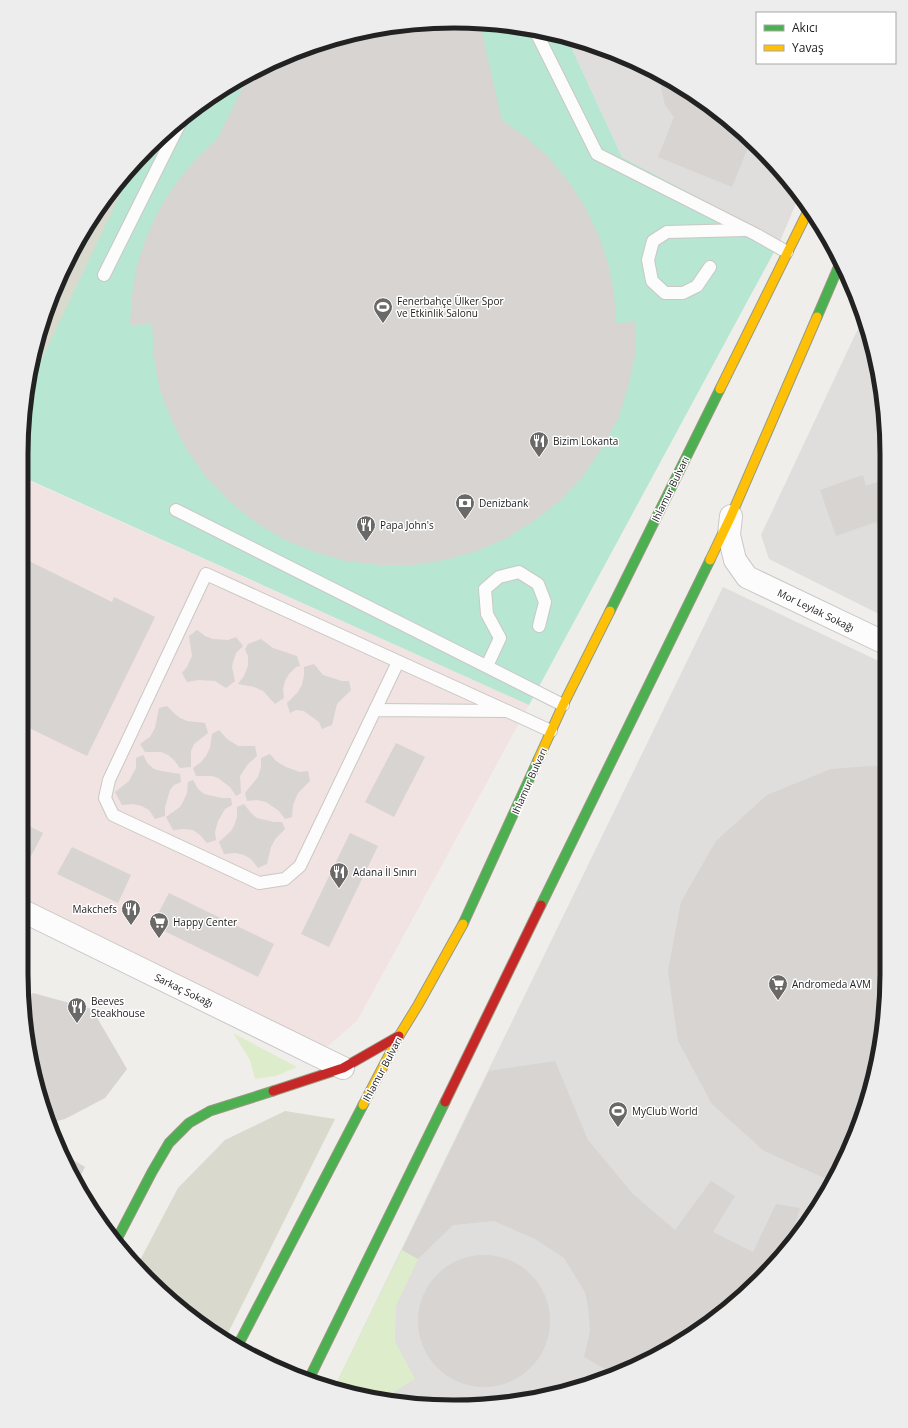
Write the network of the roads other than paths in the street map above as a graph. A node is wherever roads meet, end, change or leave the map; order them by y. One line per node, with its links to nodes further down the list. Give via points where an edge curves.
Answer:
1 (538, 36): 4 (lane, via 597,154)
2 (176, 131): 8 (lane)
3 (806, 215): 5 (main road, Ihlamur Bulvarı)
4 (746, 230): 5 (lane); 6 (lane, via 667,232 653,241 648,260 652,281 665,293 683,292 697,286)
5 (787, 252): 15 (main road, Ihlamur Bulvarı)
6 (710, 267)
7 (837, 269): 10 (main road)
8 (104, 275)
9 (176, 510): 14 (lane)
10 (731, 516): 12 (street, Mor Leylak Sokağı, via 729,535 735,560 747,577); 24 (main road)
11 (539, 626): 14 (lane, via 545,602 538,584 519,572 499,577 485,589 486,614 500,638)
12 (880, 641)
13 (398, 662): 16 (lane); 16 (lane, via 206,574 109,780 105,798 113,815 259,883 285,879 300,866); 17 (lane)
14 (487, 666): 15 (lane)
15 (563, 705): 18 (main road, Ihlamur Bulvarı)
16 (375, 710): 17 (lane)
17 (506, 711): 18 (lane)
18 (551, 731): 20 (main road, Ihlamur Bulvarı, via 469,913)
19 (28, 913): 21 (street, Sarkaç Sokağı)
20 (399, 1036): 21 (main road); 23 (main road, Ihlamur Bulvarı)
21 (344, 1068): 22 (main road, via 210,1111 188,1123 169,1143)
22 (119, 1236)
23 (240, 1342)
24 (311, 1375)

